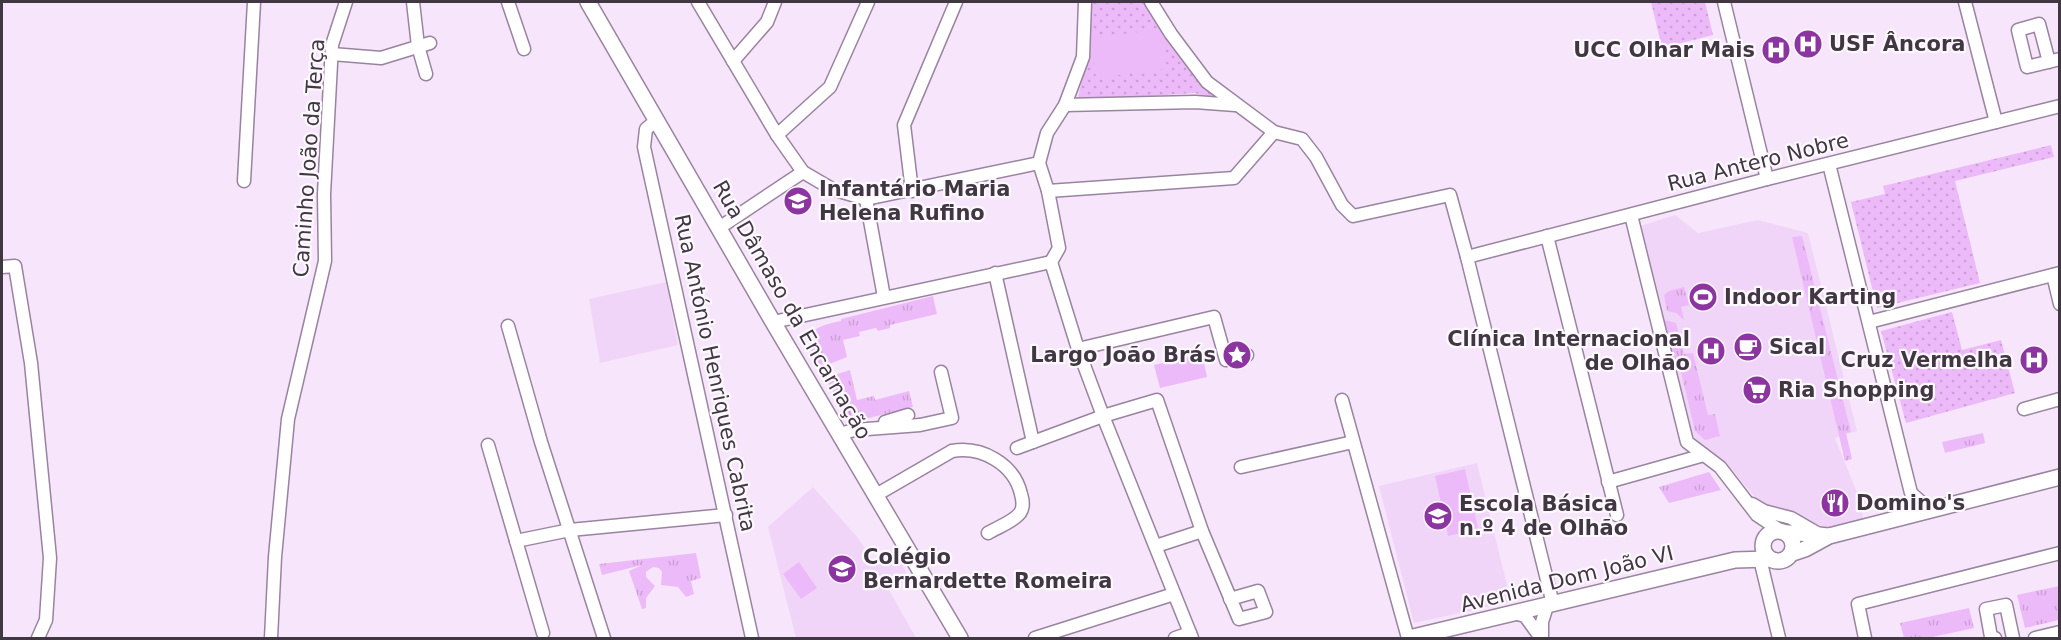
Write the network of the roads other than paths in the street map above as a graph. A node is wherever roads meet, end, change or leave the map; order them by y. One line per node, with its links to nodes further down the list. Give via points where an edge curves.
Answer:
1 (254, 2): 30 (street)
2 (346, 2): 16 (street, Caminho João da Terça)
3 (413, 2): 14 (street)
4 (508, 2): 15 (street)
5 (588, 2): 22 (main road, Rua Dâmaso da Encarnação)
6 (698, 2): 17 (street)
7 (775, 2): 17 (street, via 766,22)
8 (868, 2): 25 (street, via 830,87)
9 (956, 2): 32 (street, via 904,124)
10 (1085, 2): 19 (street, via 1083,57)
11 (1151, 2): 20 (street, via 1207,82)
12 (1724, 2): 29 (street)
13 (1965, 2): 23 (street)
14 (424, 45): 16 (street, via 381,57); 18 (street)
15 (524, 49)
16 (332, 54): 92 (street, Caminho João da Terça, via 324,194 325,261 288,419)
17 (733, 61): 25 (street)
18 (426, 74)
19 (1065, 105): 20 (street); 26 (street, via 1047,133)
20 (1237, 105): 24 (street)
21 (2060, 106): 23 (street, Rua Antero Nobre)
22 (657, 120): 35 (main road, Rua Dâmaso da Encarnação); 69 (street, Rua António Henriques Cabrita, via 646,129 645,147)
23 (1996, 122): 27 (street, Rua Antero Nobre)
24 (1274, 132): 31 (street, via 1234,178); 37 (street, via 1302,139 1342,205 1353,216 1449,195)
25 (777, 135): 28 (street)
26 (1039, 163): 31 (street); 32 (street)
27 (1829, 164): 29 (street, Rua Antero Nobre); 45 (street)
28 (803, 172): 33 (street, via 832,189); 35 (street)
29 (1767, 179): 34 (street, Rua Antero Nobre)
30 (244, 181)
31 (1048, 190): 38 (street, via 1059,248)
32 (912, 191): 33 (street)
33 (866, 200): 42 (street)
34 (1631, 215): 36 (street, Rua Antero Nobre); 61 (street, via 1687,442)
35 (719, 228): 44 (main road, Rua Dâmaso da Encarnação)
36 (1547, 236): 37 (street, Rua Antero Nobre); 64 (street)
37 (1467, 257): 86 (street)
38 (1051, 262): 40 (street); 47 (street)
39 (2, 267): 91 (street, via 15,266 31,363 50,558 46,620)
40 (995, 273): 42 (street); 57 (street)
41 (2056, 274): 43 (street); 45 (street)
42 (884, 297): 44 (street)
43 (2060, 304)
44 (773, 322): 56 (main road, Rua Dâmaso da Encarnação)
45 (1869, 322): 65 (street)
46 (508, 326): 72 (street)
47 (1078, 349): 48 (street, via 1214,316 1226,360); 54 (street)
48 (1247, 355)
49 (941, 372): 55 (street, via 952,418)
50 (2060, 399): 52 (street)
51 (1342, 400): 58 (street)
52 (2024, 409)
53 (908, 415): 55 (street)
54 (1103, 416): 57 (street); 73 (street, via 1157,400); 79 (street)
55 (871, 429): 56 (street)
56 (840, 434): 66 (main road, Rua Dâmaso da Encarnação)
57 (1033, 442): 60 (street)
58 (1353, 442): 62 (street); 98 (street)
59 (488, 445): 77 (street)
60 (1017, 448)
61 (1704, 455): 64 (street); 67 (street, via 1720,467)
62 (1241, 466)
63 (2060, 477): 68 (main road)
64 (1608, 482): 70 (street)
65 (1911, 493): 68 (street); 71 (street)
66 (876, 495): 75 (street, via 952,451 974,451 1000,462 1012,473 1023,503 1021,512); 95 (main road, Rua Dâmaso da Encarnação)
67 (1748, 501): 74 (street, via 1757,514); 76 (street)
68 (1931, 511): 71 (main road)
69 (726, 515): 72 (street); 94 (street, Rua António Henriques Cabrita)
70 (1617, 515)
71 (1902, 518): 76 (main road)
72 (570, 530): 77 (street); 93 (street)
73 (1202, 531): 79 (street); 85 (street)
74 (1784, 532): 76 (main road); 78 (main road, via 1772,532); 80 (main road, via 1794,544)
75 (988, 533)
76 (1825, 536): 80 (main road)
77 (516, 541): 89 (street)
78 (1764, 542): 82 (main road); 83 (main road, Avenida Dom João VI)
79 (1156, 546): 84 (street)
80 (1793, 553): 82 (main road, via 1783,561)
81 (2060, 553): 101 (street, via 1858,604)
82 (1765, 559): 83 (main road, Avenida Dom João VI); 100 (street)
83 (1735, 560): 86 (main road, Avenida Dom João VI)
84 (1174, 594): 90 (street); 96 (street)
85 (1230, 599)
86 (1550, 605): 87 (main road, Avenida Dom João VI); 99 (street, via 1542,622)
87 (1514, 614): 98 (main road, Avenida Dom João VI); 99 (street, via 1525,616)
88 (2060, 632): 104 (street)
89 (543, 633)
90 (1191, 636): 97 (street)
91 (38, 639)
92 (271, 639)
93 (604, 639)
94 (752, 639)
95 (960, 639)
96 (1035, 639)
97 (1175, 639)
98 (1408, 639)
99 (1542, 639)
100 (1779, 639)
101 (1865, 639)
102 (1995, 639): 103 (street, via 1991,637 1986,609 2006,605)
103 (2013, 639)
104 (2035, 639)

